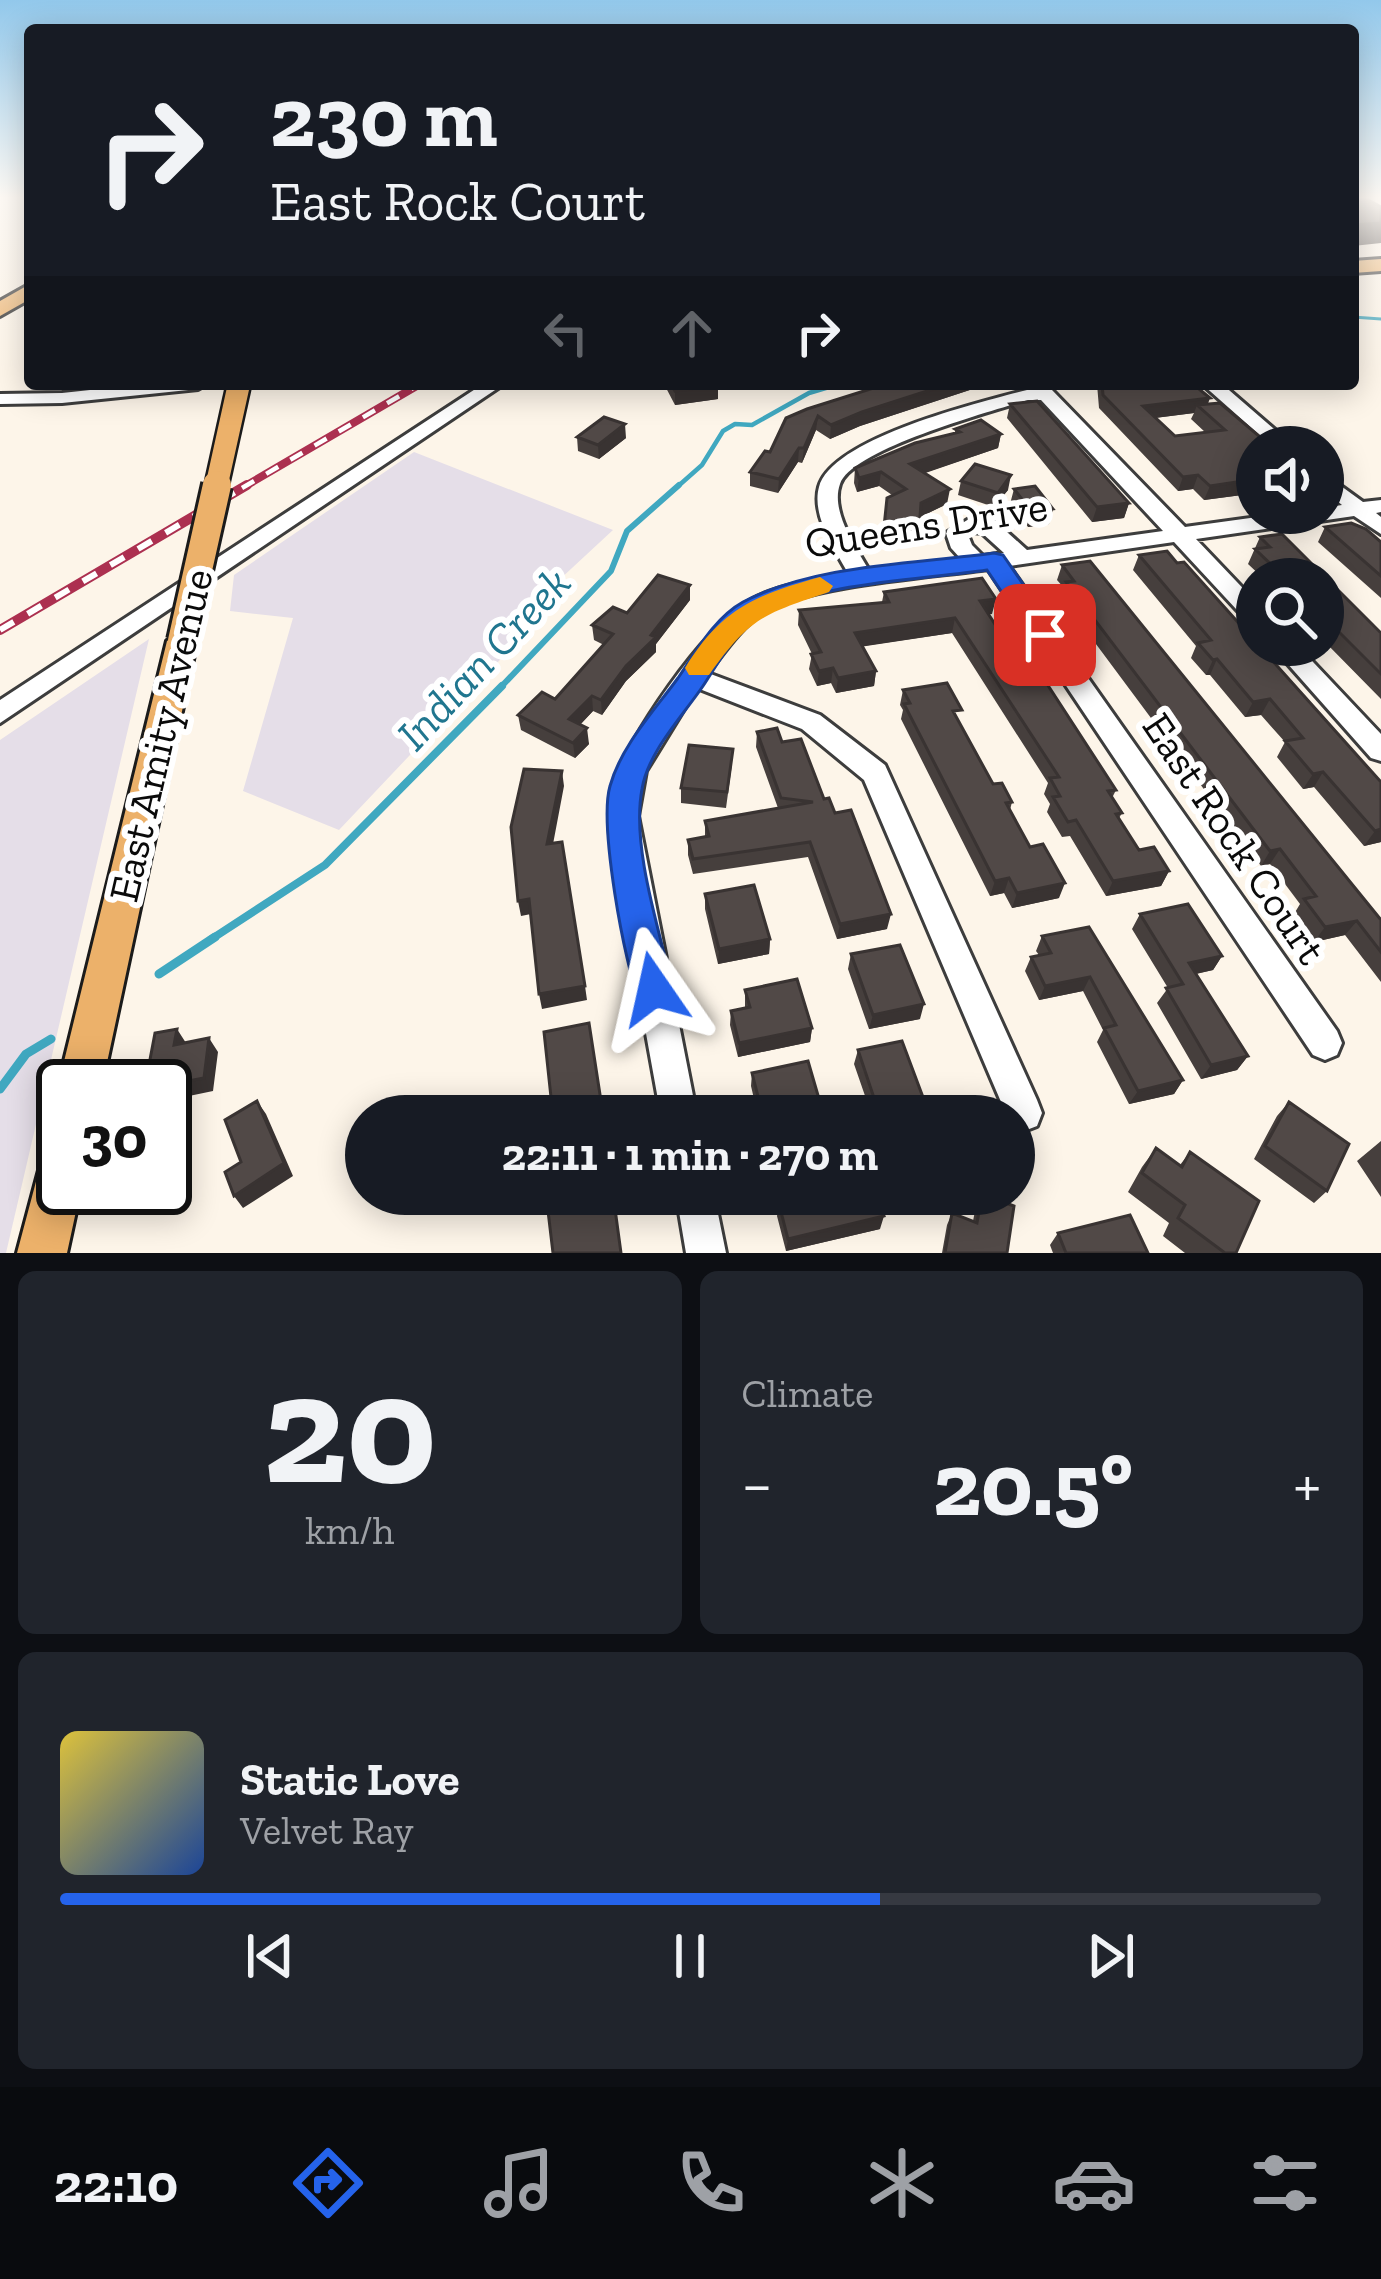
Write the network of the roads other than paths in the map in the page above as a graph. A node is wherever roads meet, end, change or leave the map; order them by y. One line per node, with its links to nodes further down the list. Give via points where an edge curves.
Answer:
1 (140, 390): 7 (street)
2 (238, 390): 21 (main road, East Amity Avenue, bridge)
3 (486, 390): 18 (street)
4 (1045, 390): 14 (street, via 888,441 838,468 829,505)
5 (1050, 390): 12 (street)
6 (1218, 390): 8 (street)
7 (0, 399)
8 (1260, 426)
9 (1344, 492): 10 (street)
10 (1370, 508): 11 (street); 12 (street, Queens Drive)
11 (1381, 528)
12 (1181, 535): 13 (street, Queens Drive); 15 (street)
13 (998, 560): 14 (street, Queens Drive); 20 (street, East Rock Court)
14 (863, 580): 17 (street, Queens Drive, via 815,586 751,609)
15 (1236, 594)
16 (1302, 666): 19 (street)
17 (693, 677): 22 (street, Queens Drive, via 642,752 626,786 623,822); 23 (street, via 812,722 875,773)
18 (0, 713)
19 (1381, 752)
20 (1325, 1043)
21 (86, 1059)
22 (675, 1095)
23 (1016, 1095)
24 (51, 1215): 26 (main road)
25 (698, 1215): 27 (street)
26 (42, 1253)
27 (706, 1253)

